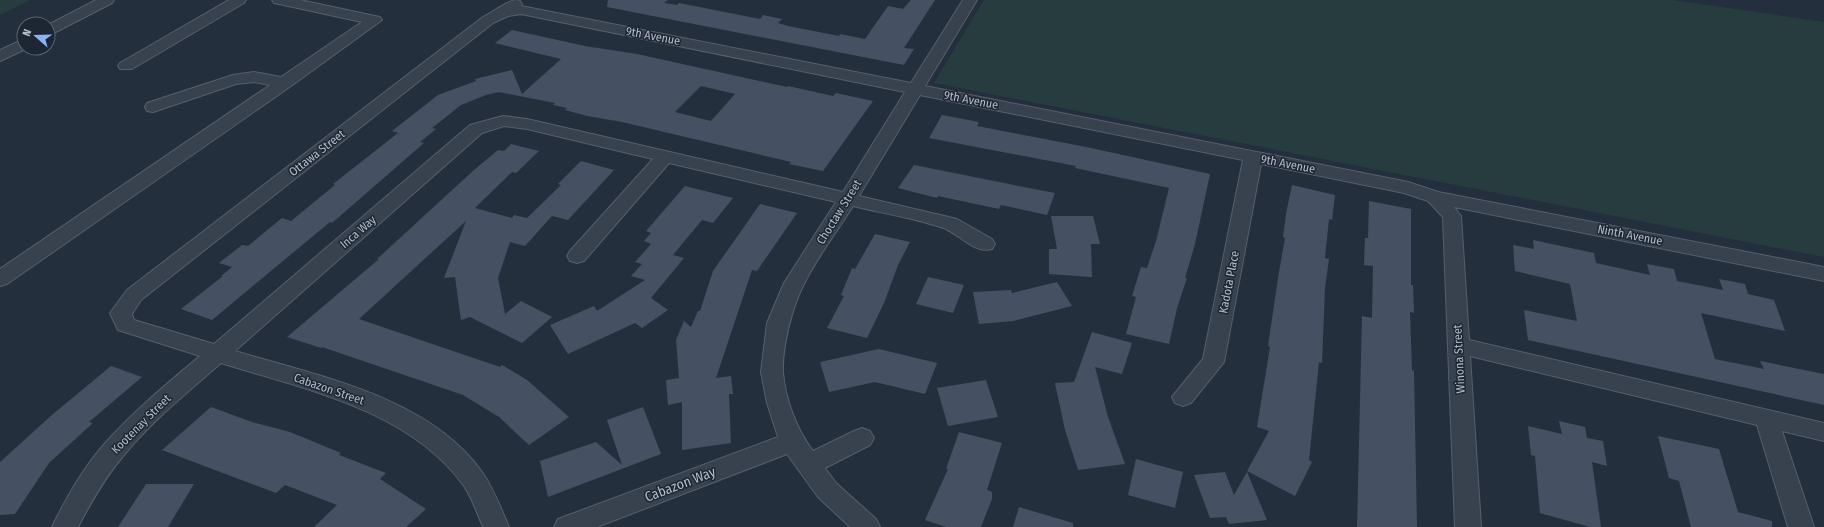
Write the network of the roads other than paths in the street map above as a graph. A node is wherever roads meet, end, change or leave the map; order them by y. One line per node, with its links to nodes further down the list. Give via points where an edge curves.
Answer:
1 (108, 0): 7 (street)
2 (239, 0): 10 (street)
3 (280, 0): 11 (street, via 375,20)
4 (520, 0): 6 (street, Ottawa Street)
5 (970, 0): 12 (street, Choctaw Street)
6 (505, 12): 12 (street, 9th Avenue, via 521,10); 22 (street, Ottawa Street, via 488,20 134,295)
7 (56, 27)
8 (16, 48): 9 (street)
9 (0, 56)
10 (126, 66)
11 (285, 83): 13 (street, via 254,77 233,80); 21 (street)
12 (915, 88): 15 (street, 9th Avenue); 17 (street, Choctaw Street)
13 (153, 107)
14 (665, 156): 17 (street); 19 (street); 24 (street, Inca Way, via 527,124 502,121 476,129)
15 (1253, 157): 16 (street, 9th Avenue, via 1408,188); 25 (street, Kadota Place, via 1214,362)
16 (1435, 197): 20 (street, Ninth Avenue); 23 (street, Winona Street, via 1452,216)
17 (848, 199): 18 (street, via 950,223); 29 (street, Choctaw Street, via 794,283 778,323 772,372 778,403)
18 (985, 244)
19 (577, 256)
20 (1824, 274)
21 (0, 279)
22 (122, 312): 24 (street, Cabazon Street, via 126,325)
23 (1458, 345): 26 (street); 35 (street, Winona Street)
24 (219, 354): 31 (street, Kootenay Street, via 150,413 115,448 87,486); 32 (street, Cabazon Street, via 358,397 437,441 469,473)
25 (1183, 397)
26 (1766, 418): 27 (street); 36 (street)
27 (1824, 432)
28 (862, 438): 30 (street)
29 (792, 442): 30 (street, Choctaw Street); 33 (street, Cabazon Way)
30 (808, 465): 34 (street, Choctaw Street, via 827,490)
31 (66, 527)
32 (496, 527)
33 (567, 527)
34 (867, 527)
35 (1468, 527)
36 (1801, 527)

